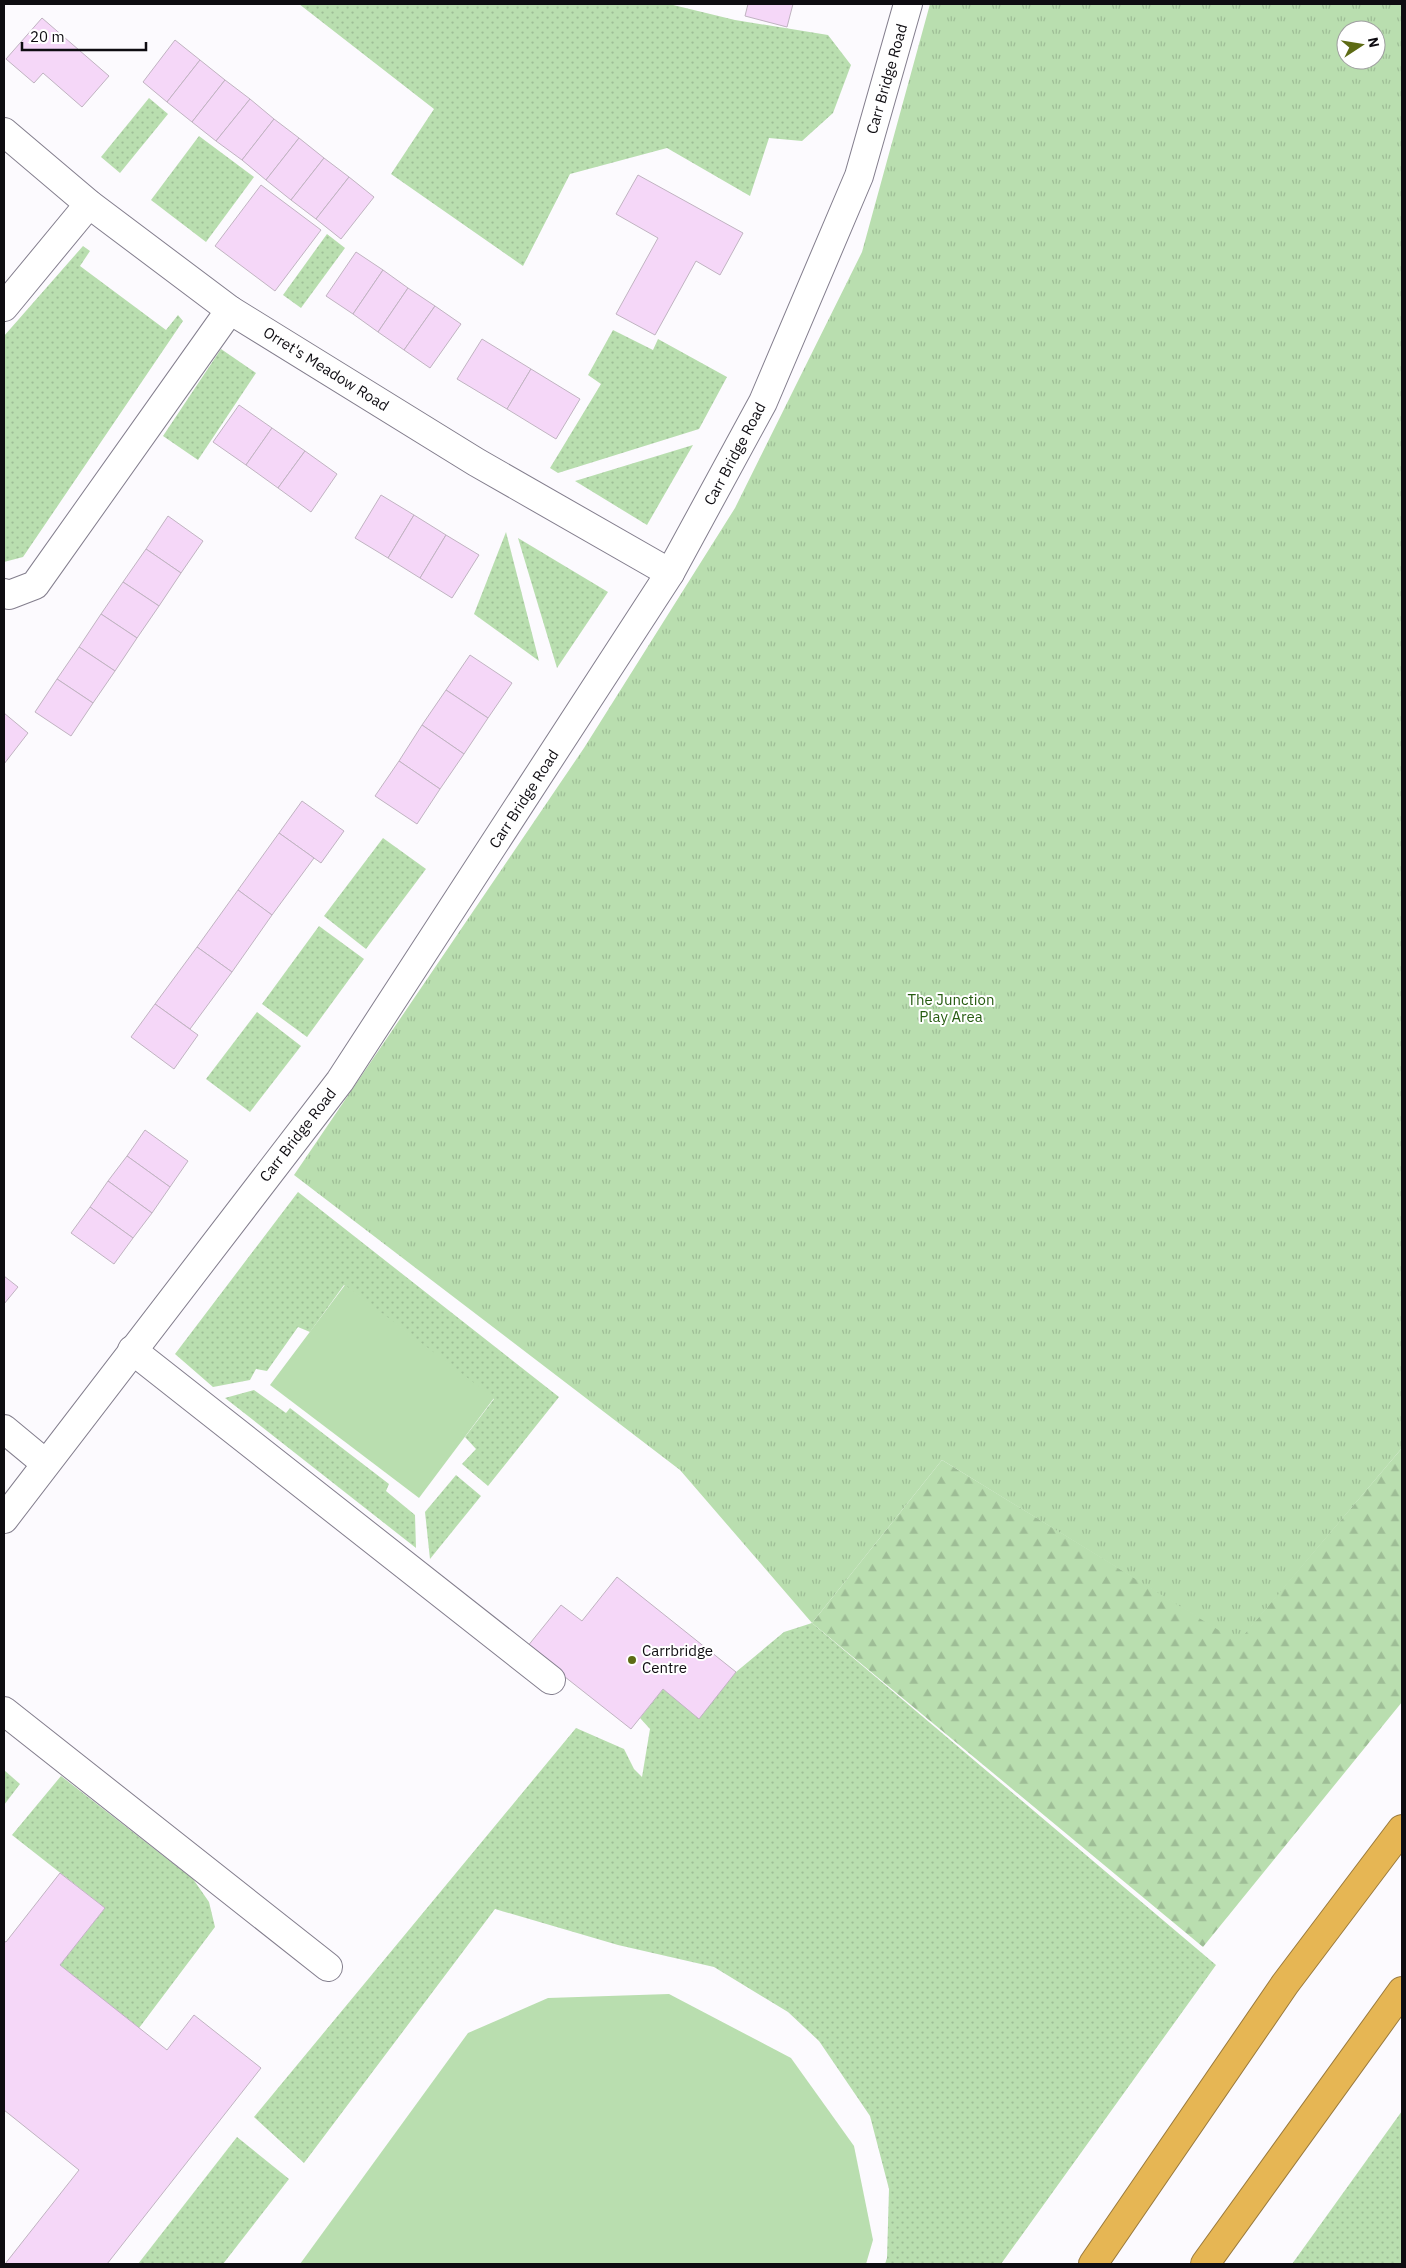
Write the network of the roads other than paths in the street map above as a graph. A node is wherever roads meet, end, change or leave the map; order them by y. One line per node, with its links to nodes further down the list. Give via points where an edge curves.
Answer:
1 (908, 4): 6 (street, Carr Bridge Road, via 859,176 763,402)
2 (4, 132): 3 (street, Orret's Meadow Road)
3 (89, 204): 4 (street); 5 (street, Orret's Meadow Road)
4 (4, 307)
5 (230, 310): 6 (street, Orret's Meadow Road, via 476,462); 7 (street, via 35,585 9,595)
6 (670, 573): 8 (street, Carr Bridge Road, via 340,1082)
7 (4, 593)
8 (132, 1350): 10 (street, Carr Bridge Road); 12 (street)
9 (4, 1429): 10 (street)
10 (45, 1463): 11 (street, Carr Bridge Road)
11 (4, 1519)
12 (551, 1680)
13 (4, 1711): 15 (street)
14 (1402, 1829): 17 (highway, via 1285,1984)
15 (328, 1967)
16 (1402, 1991): 18 (highway)
17 (1093, 2264)
18 (1205, 2264)

